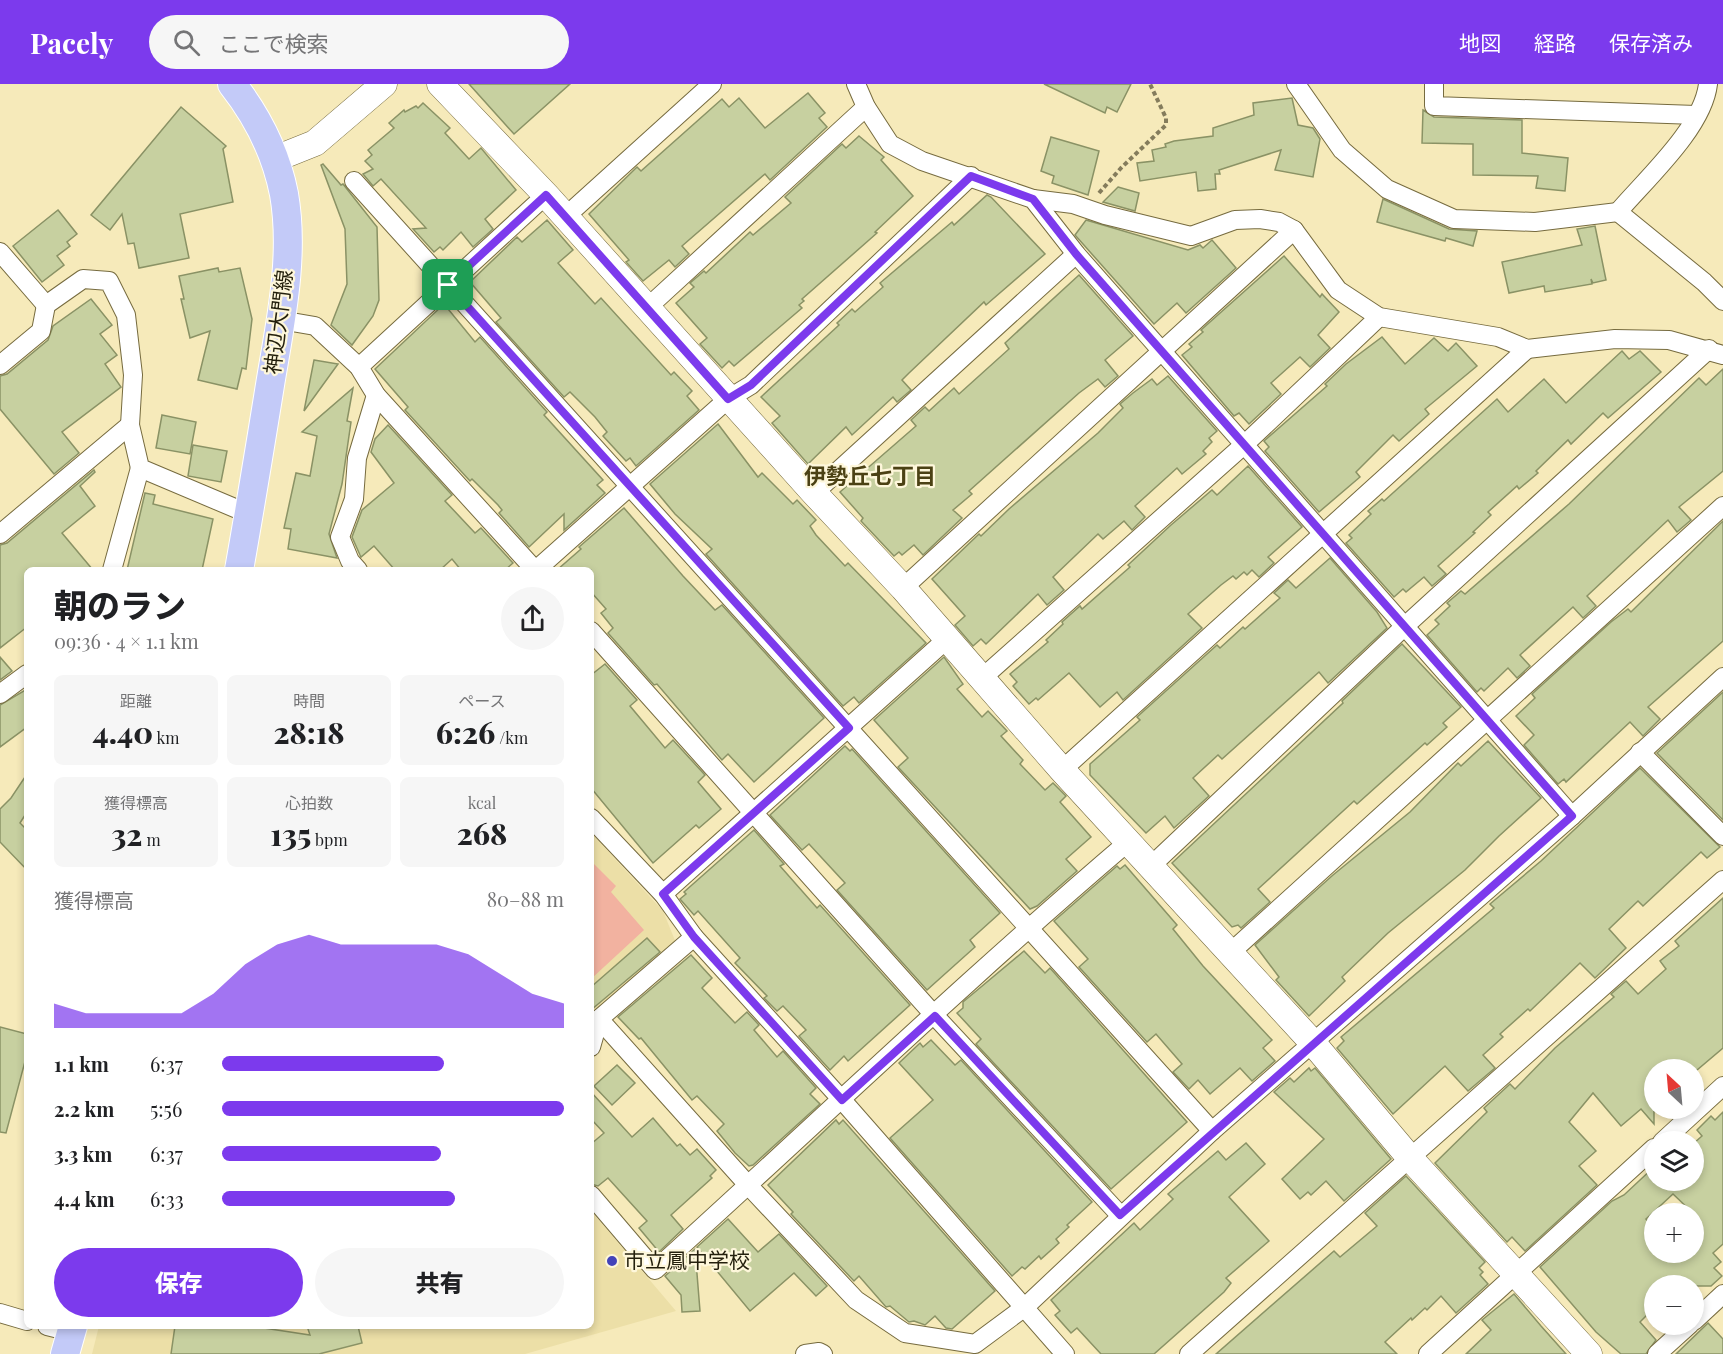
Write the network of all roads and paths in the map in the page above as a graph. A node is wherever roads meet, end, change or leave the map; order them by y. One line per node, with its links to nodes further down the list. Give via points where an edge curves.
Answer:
1 (232, 84): 12 (main road, 神辺大門線, via 253,111)
2 (384, 84): 12 (street, via 315,143)
3 (440, 84): 15 (street)
4 (712, 84): 19 (street)
5 (856, 84): 10 (street)
6 (1150, 84): 17 (path, via 1166,125 1121,168)
7 (1296, 84): 18 (street, via 1342,150 1387,189 1454,219 1535,222)
8 (1434, 84): 11 (street, via 1434,106)
9 (1708, 84): 11 (street)
10 (866, 107): 13 (street, via 890,144 922,161); 26 (street)
11 (1696, 115): 18 (street, via 1687,132)
12 (275, 159): 28 (main road, 神辺大門線, via 284,195 288,246)
13 (971, 176): 16 (street); 35 (street, via 751,385)
14 (354, 182): 23 (street)
15 (546, 195): 19 (street); 23 (street)
16 (1033, 199): 17 (street); 22 (street)
17 (1088, 209): 20 (street, via 1191,236 1243,220 1280,222)
18 (1618, 212): 24 (street)
19 (565, 216): 26 (street)
20 (1294, 230): 27 (street, via 1338,290); 30 (street)
21 (0, 252): 25 (street)
22 (1076, 254): 30 (street); 40 (street)
23 (448, 285): 33 (street); 39 (street)
24 (1723, 301)
25 (46, 305): 32 (street, via 41,331); 36 (street, via 83,279 109,281 126,315 133,375)
26 (647, 308): 35 (street)
27 (1379, 317): 29 (street, via 1498,337); 37 (street)
28 (280, 320): 33 (street, via 315,326); 42 (main road, 神辺大門線)
29 (1527, 349): 31 (street, via 1668,339); 43 (street)
30 (1162, 351): 37 (street); 50 (street)
31 (1716, 352): 51 (street)
32 (0, 365)
33 (359, 367): 34 (street)
34 (376, 395): 47 (street, via 357,458 354,500 340,537); 48 (street)
35 (728, 399): 39 (street); 40 (street)
36 (130, 425): 38 (street); 44 (street)
37 (1245, 443): 43 (street); 56 (street)
38 (140, 468): 42 (street); 45 (street)
39 (629, 487): 49 (street); 59 (street)
40 (814, 494): 50 (street)
41 (1723, 506): 58 (street)
42 (249, 514): 46 (main road, 神辺大門線)
43 (1325, 533): 51 (street); 61 (street)
44 (0, 534)
45 (113, 567)
46 (240, 567)
47 (355, 567)
48 (533, 567)
49 (539, 567)
50 (903, 588): 53 (street)
51 (1406, 626): 58 (street); 67 (street)
52 (594, 635): 62 (street)
53 (947, 639): 56 (street); 59 (street)
54 (24, 676): 57 (street)
55 (1723, 677): 60 (street)
56 (981, 679): 61 (street)
57 (0, 694)
58 (1488, 720): 63 (street); 72 (street)
59 (849, 728): 62 (street); 70 (street)
60 (1640, 752): 63 (street); 65 (street)
61 (1062, 770): 66 (street)
62 (755, 812): 69 (street); 73 (street)
63 (1572, 816): 76 (street)
64 (594, 821): 69 (street)
65 (1723, 836)
66 (1128, 842): 67 (street); 70 (street)
67 (1152, 865): 72 (street)
68 (1723, 880): 81 (street)
69 (663, 894): 71 (street)
70 (1028, 927): 73 (street); 79 (street)
71 (694, 937): 74 (street); 78 (street)
72 (1230, 953): 76 (street)
73 (935, 1016): 78 (street); 85 (street)
74 (599, 1018): 75 (street); 83 (street)
75 (594, 1036)
76 (1313, 1043): 79 (street); 81 (street)
77 (1723, 1086): 80 (street)
78 (842, 1100): 83 (street); 88 (street)
79 (1212, 1131): 85 (street)
80 (1674, 1131)
81 (1409, 1157): 86 (street); 96 (street)
82 (1644, 1157): 86 (street)
83 (748, 1185): 84 (street, via 655,1270); 88 (street, via 856,1300 905,1333 975,1344)
84 (594, 1199)
85 (1120, 1215): 88 (street)
86 (1518, 1273): 97 (street); 98 (street)
87 (1723, 1294): 89 (street)
88 (1025, 1307): 95 (street)
89 (1704, 1312)
90 (0, 1313): 91 (street)
91 (24, 1320)
92 (1678, 1335): 99 (street)
93 (805, 1354): 94 (street)
94 (823, 1354)
95 (1065, 1354)
96 (1190, 1354)
97 (1428, 1354)
98 (1589, 1354)
99 (1657, 1354)

